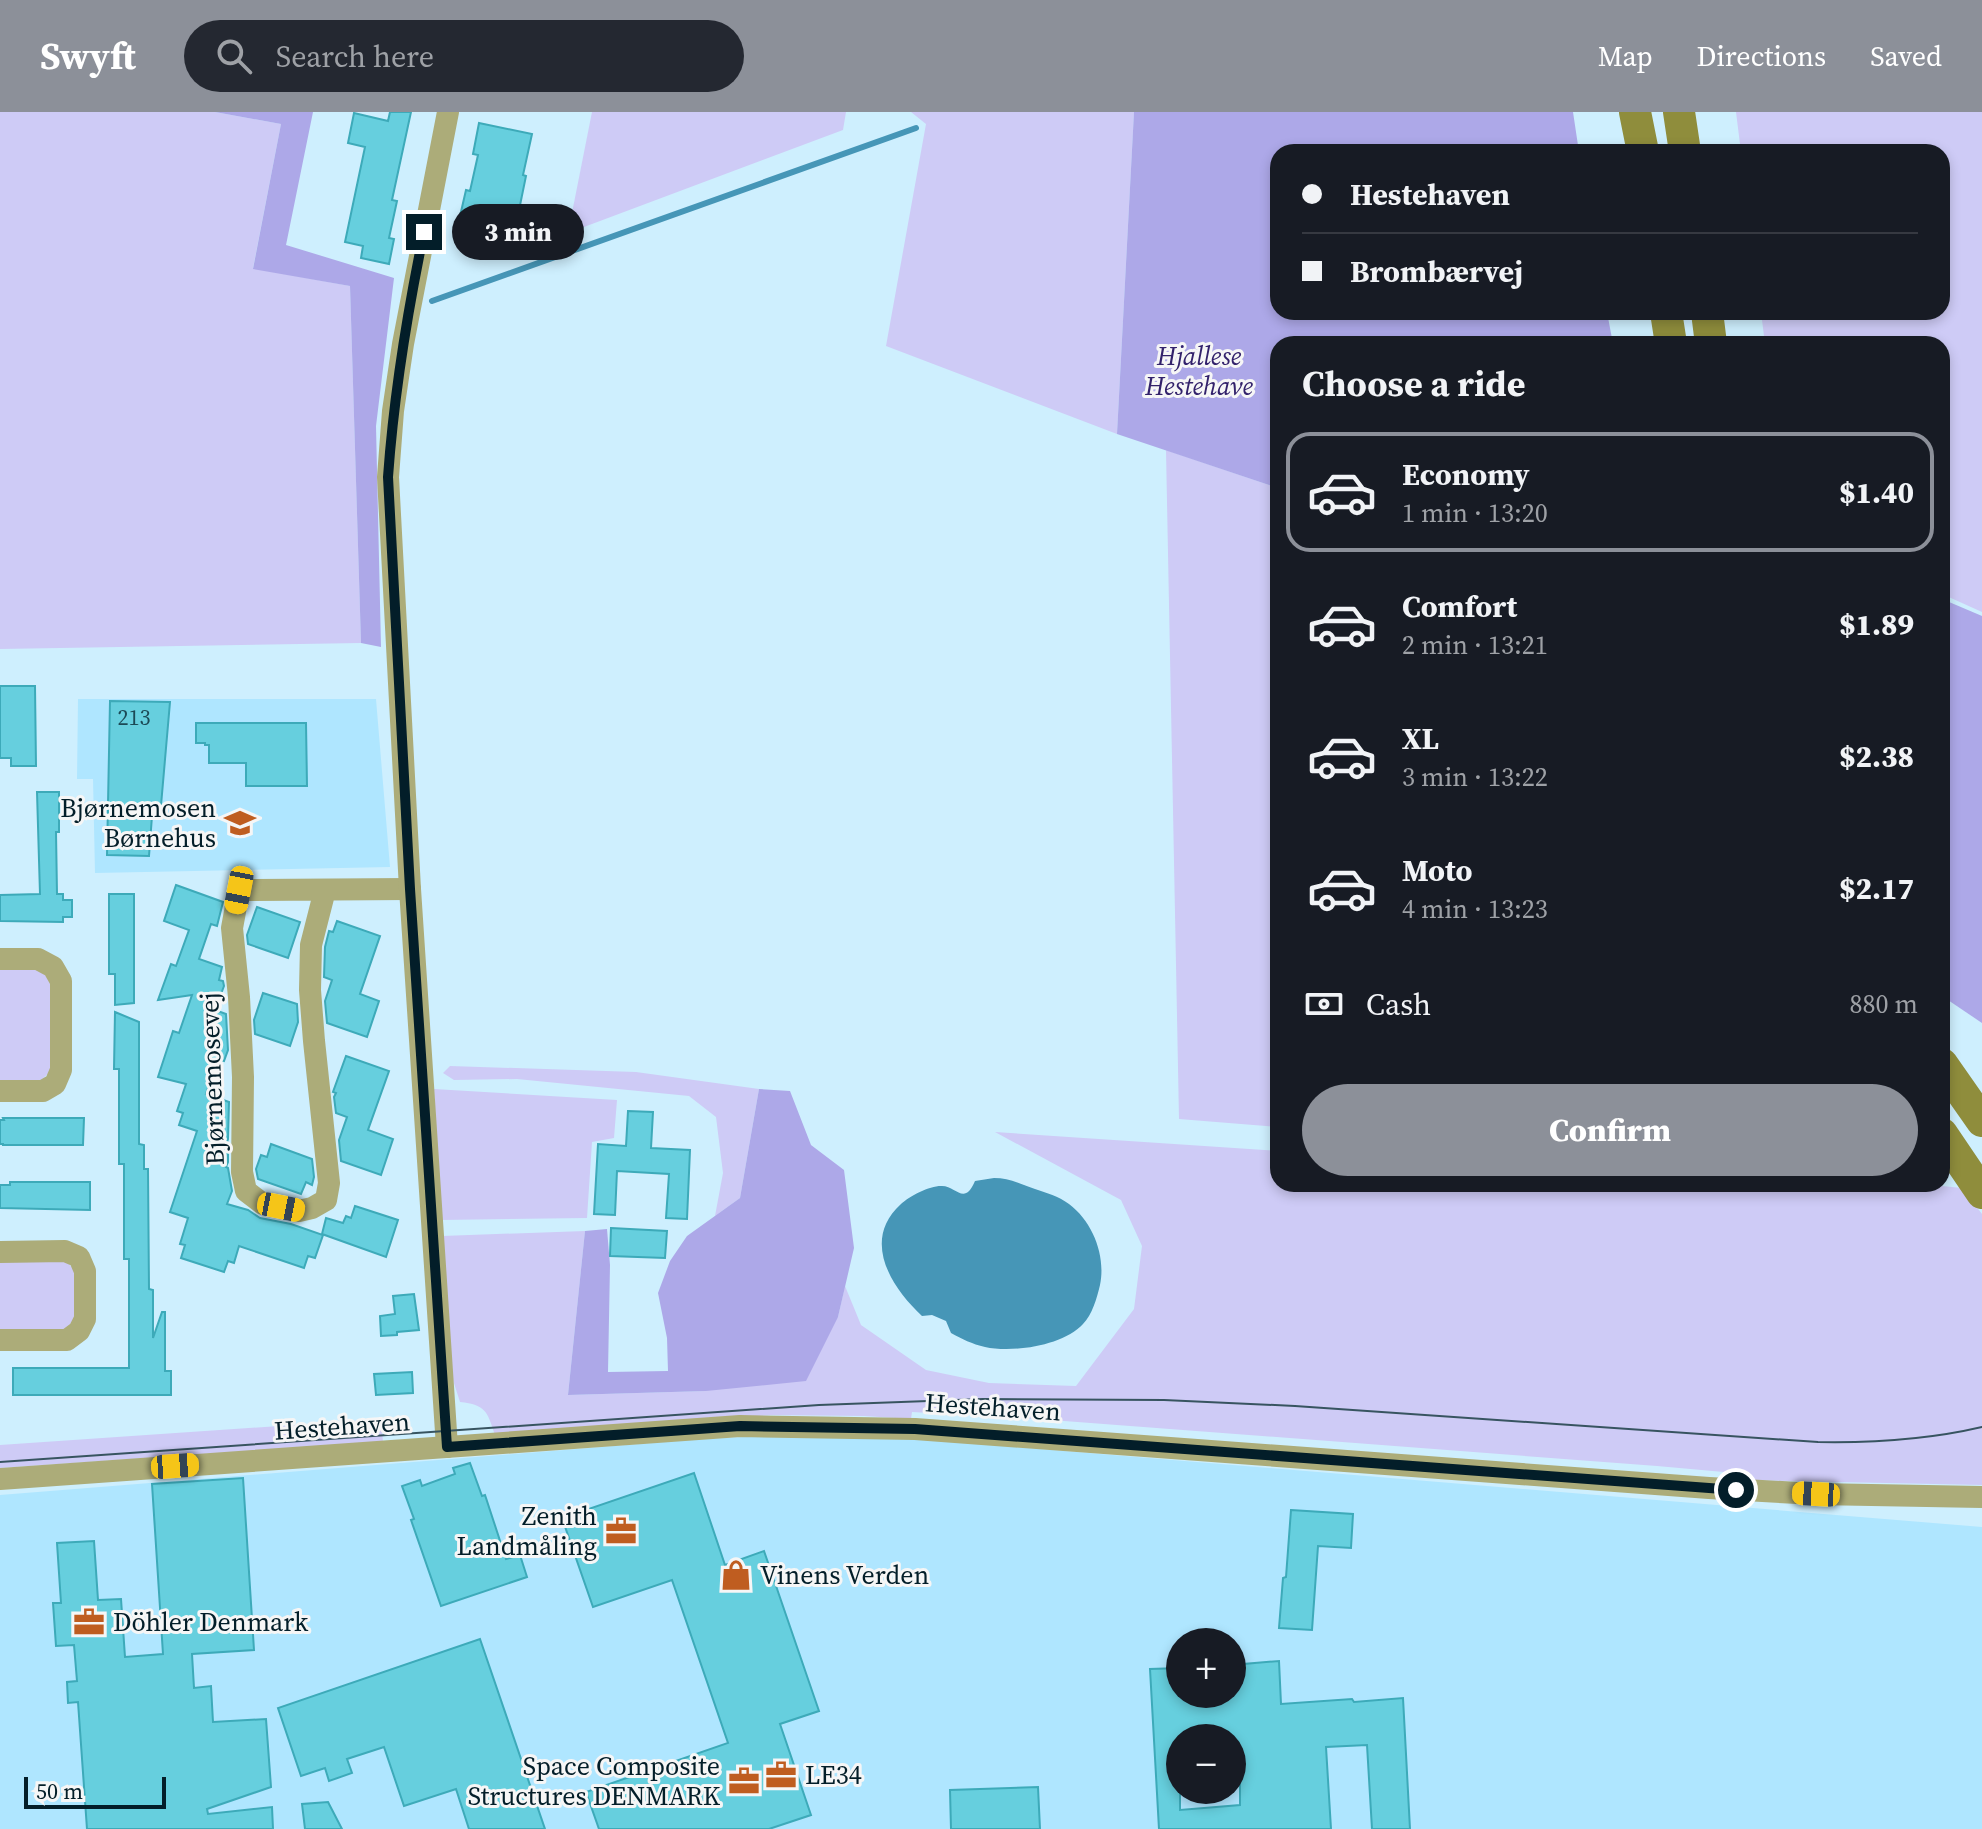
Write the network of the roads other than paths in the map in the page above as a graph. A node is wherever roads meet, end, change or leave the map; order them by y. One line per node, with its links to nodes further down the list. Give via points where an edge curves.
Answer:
1 (448, 112): 6 (street, via 412,292 388,477)
2 (1635, 112): 4 (street)
3 (1679, 112): 5 (street)
4 (1641, 144)
5 (1684, 144)
6 (410, 889): 7 (street, Bjørnemosevej); 16 (street)
7 (325, 890): 7 (street, Bjørnemosevej, via 239,890 232,928 246,1191 263,1204 299,1211 326,1200 329,1183 310,990 311,945)
8 (0, 959): 10 (street, via 38,959 53,967 61,981 61,1070 55,1084 43,1091)
9 (1950, 1075): 11 (street)
10 (0, 1091)
11 (1982, 1121)
12 (1950, 1146): 13 (street)
13 (1982, 1193)
14 (0, 1252): 15 (street, via 65,1251 79,1257 85,1271 85,1319 67,1340)
15 (0, 1340)
16 (447, 1447): 17 (street, Hestehaven); 18 (street, Hestehaven, via 740,1426 915,1429 1693,1487)
17 (0, 1479)
18 (1982, 1497)

